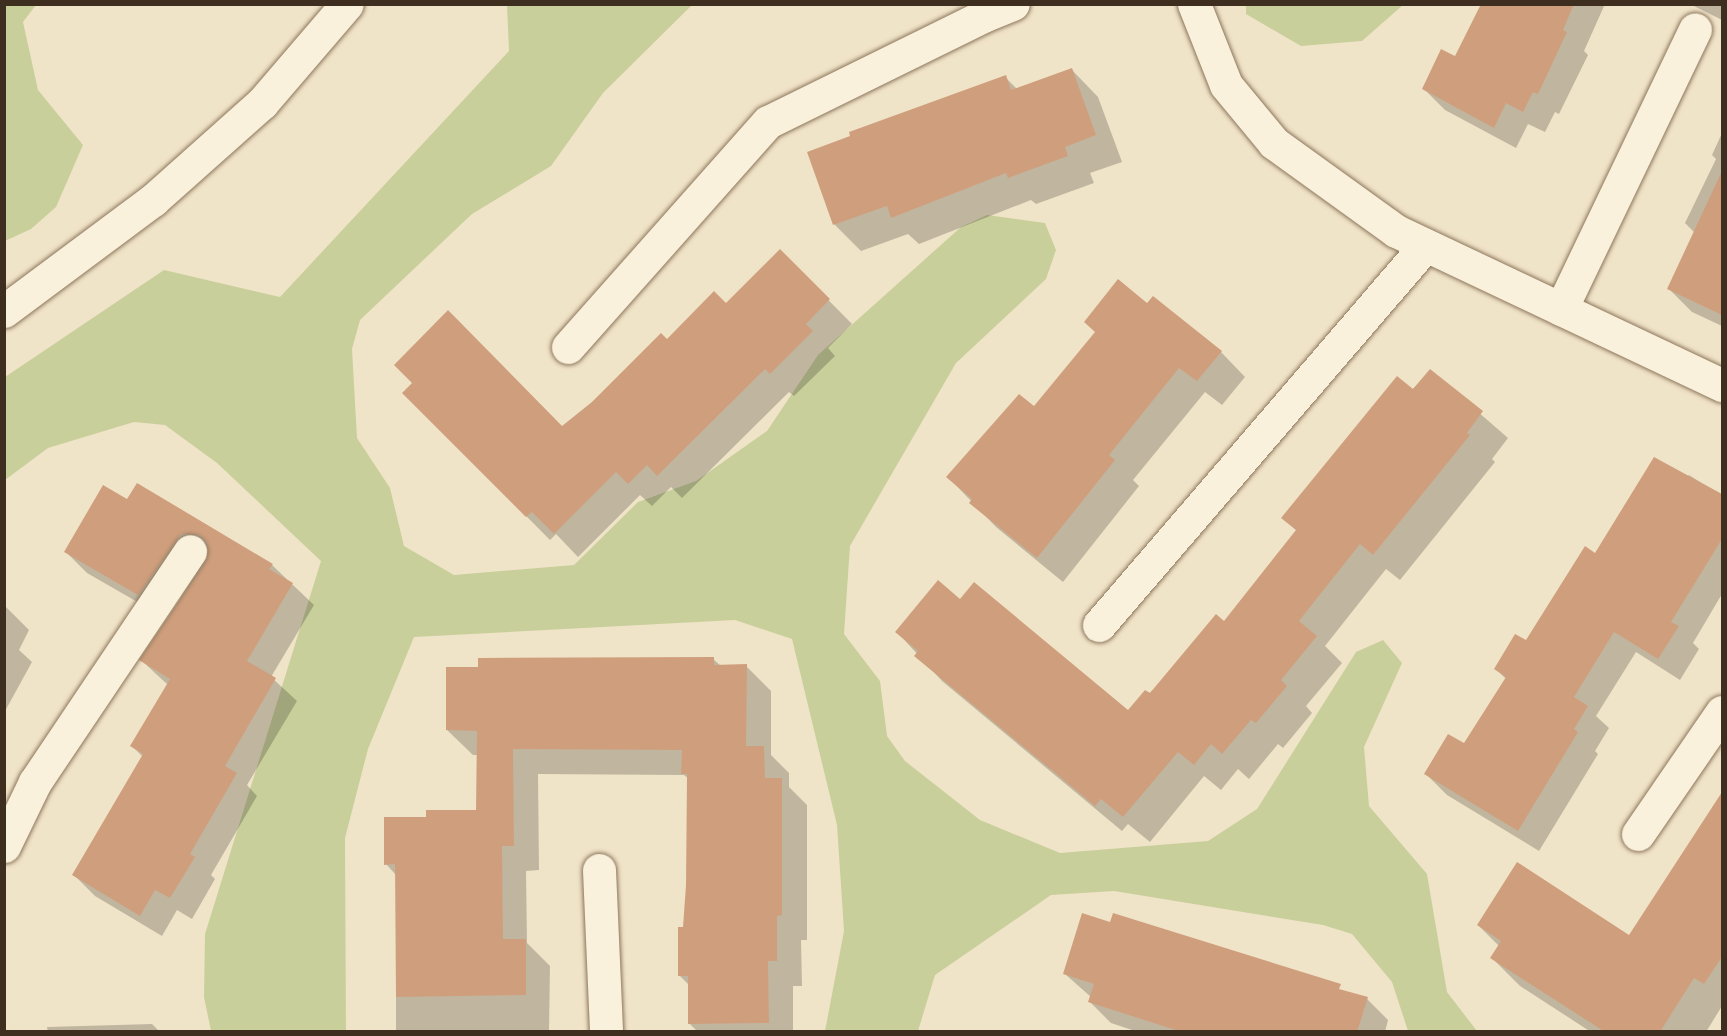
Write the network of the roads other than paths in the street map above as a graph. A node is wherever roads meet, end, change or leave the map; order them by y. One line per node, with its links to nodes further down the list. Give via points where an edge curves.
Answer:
1 (347, 4): 7 (street, via 262,103 153,200)
2 (1013, 4): 8 (street, via 768,122)
3 (1194, 4): 5 (street, via 1226,85 1274,143 1396,231)
4 (1695, 29): 6 (street)
5 (1425, 246): 6 (street); 11 (street)
6 (1561, 309): 9 (street)
7 (4, 311)
8 (568, 347)
9 (1722, 385)
10 (190, 551): 14 (street, via 35,782)
11 (1099, 625)
12 (1722, 712): 13 (street)
13 (1638, 834)
14 (4, 846)
15 (599, 870): 16 (street)
16 (606, 1032)

